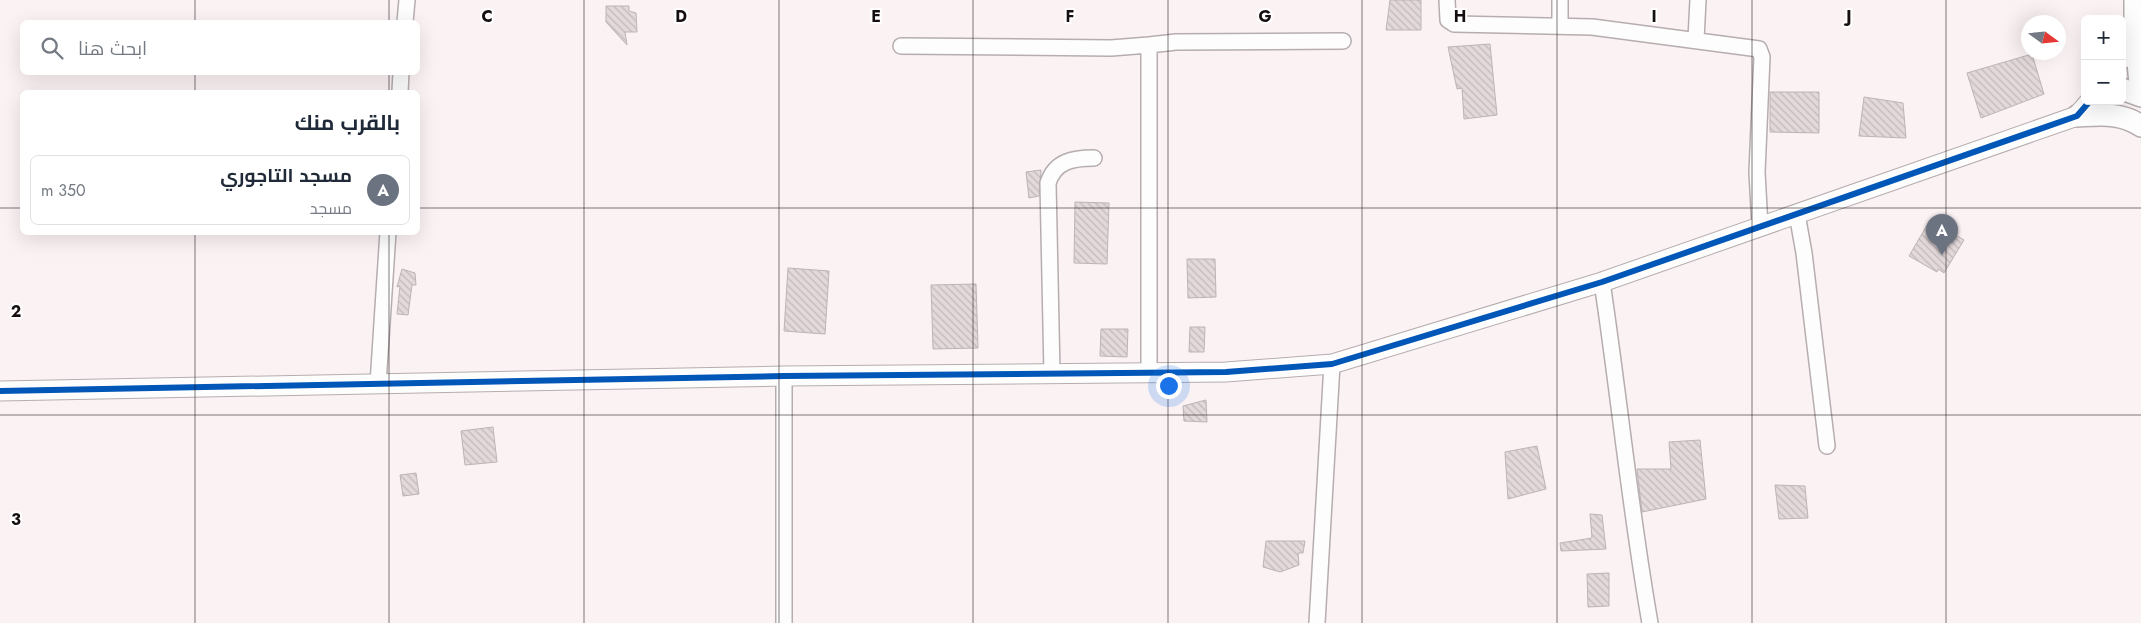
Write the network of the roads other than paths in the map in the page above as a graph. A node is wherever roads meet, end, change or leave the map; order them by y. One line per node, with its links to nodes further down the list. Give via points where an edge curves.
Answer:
1 (407, 0): 6 (street)
2 (1448, 0): 7 (street, via 1448,20 1454,24)
3 (1560, 0): 7 (street)
4 (1698, 0): 8 (street)
5 (2135, 0): 12 (main road)
6 (405, 20)
7 (1560, 26): 8 (street)
8 (1696, 39): 21 (street, via 1760,48 1756,172)
9 (1343, 41): 10 (street)
10 (1149, 45): 11 (street, via 1111,48); 25 (street)
11 (901, 46)
12 (2134, 64): 16 (main road)
13 (401, 75): 14 (street)
14 (400, 90)
15 (2126, 90): 16 (main road)
16 (2141, 95)
17 (2083, 109): 18 (main road, via 2126,117); 20 (street)
18 (2141, 126)
19 (1094, 158): 26 (street, via 1072,158 1051,173 1048,183)
20 (1797, 214): 21 (street); 30 (street)
21 (1760, 227): 23 (street)
22 (388, 235): 28 (street)
23 (1602, 282): 24 (street); 33 (street)
24 (1332, 364): 25 (street, via 1226,372); 32 (street)
25 (1149, 373): 26 (street)
26 (1052, 374): 27 (street)
27 (784, 376): 28 (street); 31 (street)
28 (378, 384): 29 (street)
29 (0, 391)
30 (1827, 446)
31 (784, 623)
32 (1317, 623)
33 (1650, 623)

